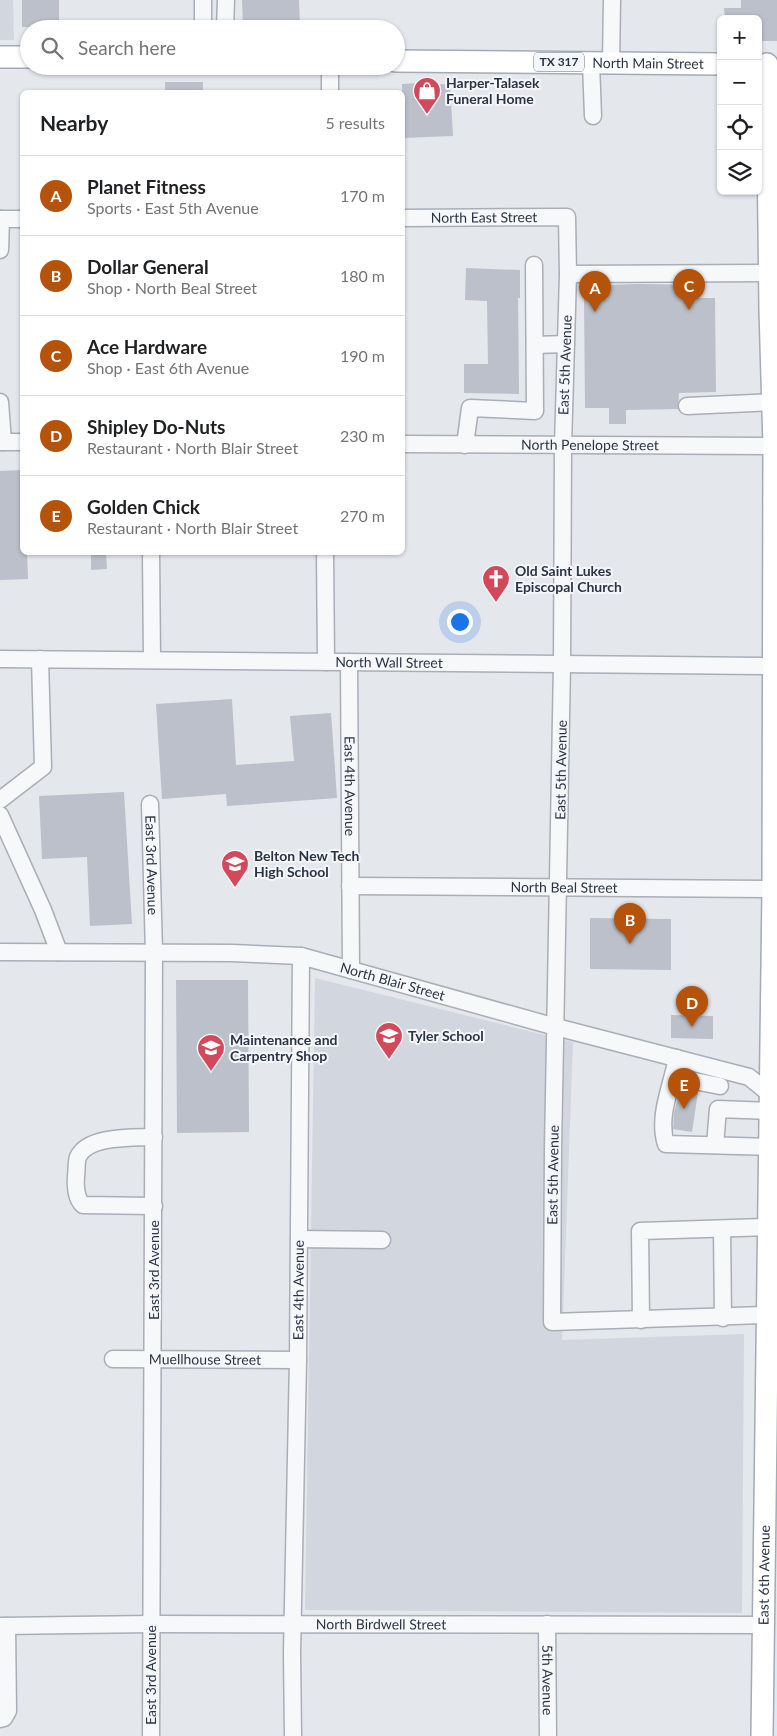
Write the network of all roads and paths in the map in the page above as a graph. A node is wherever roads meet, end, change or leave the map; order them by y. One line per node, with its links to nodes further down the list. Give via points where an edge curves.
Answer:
1 (203, 0): 4 (street)
2 (226, 0): 5 (street)
3 (612, 0): 9 (street)
4 (203, 20)
5 (225, 20)
6 (0, 57): 7 (main road)
7 (20, 58)
8 (405, 61): 9 (main road, North Main Street / TX 317)
9 (601, 63): 10 (main road, North Main Street / TX 317); 14 (street)
10 (717, 64)
11 (768, 64): 18 (main road, East 6th Avenue)
12 (330, 75): 13 (street)
13 (330, 90)
14 (593, 116)
15 (567, 217): 16 (street, North East Street); 23 (street, East 5th Avenue)
16 (405, 218)
17 (20, 219): 19 (street)
18 (773, 219): 22 (main road, East 6th Avenue)
19 (0, 220): 20 (street)
20 (0, 250)
21 (534, 265): 25 (street)
22 (770, 273): 23 (street); 24 (main road, East 6th Avenue)
23 (568, 274): 26 (street, East 5th Avenue)
24 (774, 310): 27 (main road, East 6th Avenue)
25 (535, 344): 26 (street); 33 (street, via 535,411 470,408)
26 (566, 344): 34 (street, East 5th Avenue)
27 (774, 402): 28 (street); 35 (main road, East 6th Avenue)
28 (687, 406)
29 (0, 407): 30 (street)
30 (2, 442): 31 (street)
31 (20, 442)
32 (405, 444): 33 (street, North Penelope Street)
33 (465, 445): 34 (street, North Penelope Street)
34 (563, 446): 35 (street, North Penelope Street); 43 (street, East 5th Avenue)
35 (776, 446): 44 (main road, East 6th Avenue)
36 (151, 555): 40 (street)
37 (325, 555): 41 (street)
38 (0, 659): 39 (street, North Wall Street)
39 (40, 659): 40 (street, North Wall Street); 45 (street, via 43,767)
40 (152, 660): 41 (street, North Wall Street)
41 (326, 662): 42 (street, North Wall Street)
42 (349, 662): 43 (street, North Wall Street); 48 (street, East 4th Avenue)
43 (562, 664): 44 (street, North Wall Street); 49 (street, East 5th Avenue)
44 (776, 666): 50 (main road, East 6th Avenue)
45 (0, 800)
46 (150, 804): 53 (street, East 3rd Avenue)
47 (0, 815): 52 (street, via 43,910)
48 (350, 886): 49 (street, North Beal Street); 55 (street, East 4th Avenue)
49 (559, 888): 50 (street, North Beal Street); 56 (street, East 5th Avenue)
50 (775, 889): 60 (main road, East 6th Avenue)
51 (0, 952): 52 (street, North Blair Street)
52 (58, 952): 53 (street, North Blair Street)
53 (154, 953): 54 (street, North Blair Street); 62 (street, East 3rd Avenue)
54 (301, 956): 55 (street, North Blair Street); 68 (street, East 4th Avenue)
55 (350, 970): 56 (street, North Blair Street)
56 (556, 1027): 57 (street, North Blair Street); 72 (street, East 5th Avenue, via 552,1322)
57 (677, 1058): 58 (street); 59 (street, North Blair Street)
58 (674, 1077): 59 (street); 63 (street, via 669,1089 663,1136 666,1144)
59 (720, 1078): 60 (street, North Blair Street, via 749,1077); 61 (street)
60 (772, 1101): 61 (street); 64 (main road, East 6th Avenue)
61 (718, 1109): 63 (street)
62 (154, 1137): 65 (street, East 3rd Avenue); 65 (street, via 106,1140 90,1145 78,1156 75,1182 79,1202 83,1205)
63 (715, 1145): 64 (street)
64 (769, 1147): 66 (main road, East 6th Avenue)
65 (154, 1206): 73 (street, East 3rd Avenue)
66 (768, 1226): 67 (street); 70 (main road, East 6th Avenue)
67 (722, 1228): 71 (street); 72 (street, via 640,1231)
68 (299, 1239): 69 (street); 75 (street, East 4th Avenue)
69 (382, 1240)
70 (767, 1315): 71 (street); 79 (main road, East 6th Avenue)
71 (723, 1318): 72 (street)
72 (641, 1320)
73 (154, 1358): 74 (street, Muellhouse Street); 75 (street, Muellhouse Street); 76 (street, East 3rd Avenue)
74 (113, 1359)
75 (298, 1360): 77 (street, East 4th Avenue)
76 (151, 1624): 77 (street, North Birdwell Street); 80 (street, North Birdwell Street); 83 (street, East 3rd Avenue)
77 (293, 1624): 78 (street, North Birdwell Street); 84 (street, East 4th Avenue)
78 (547, 1624): 79 (street, North Birdwell Street); 85 (street, 5th Avenue)
79 (763, 1625): 81 (main road, East 6th Avenue)
80 (3, 1626): 82 (street, via 8,1711)
81 (770, 1658): 86 (main road, East 6th Avenue)
82 (0, 1720)
83 (151, 1736)
84 (293, 1736)
85 (548, 1736)
86 (762, 1736)

